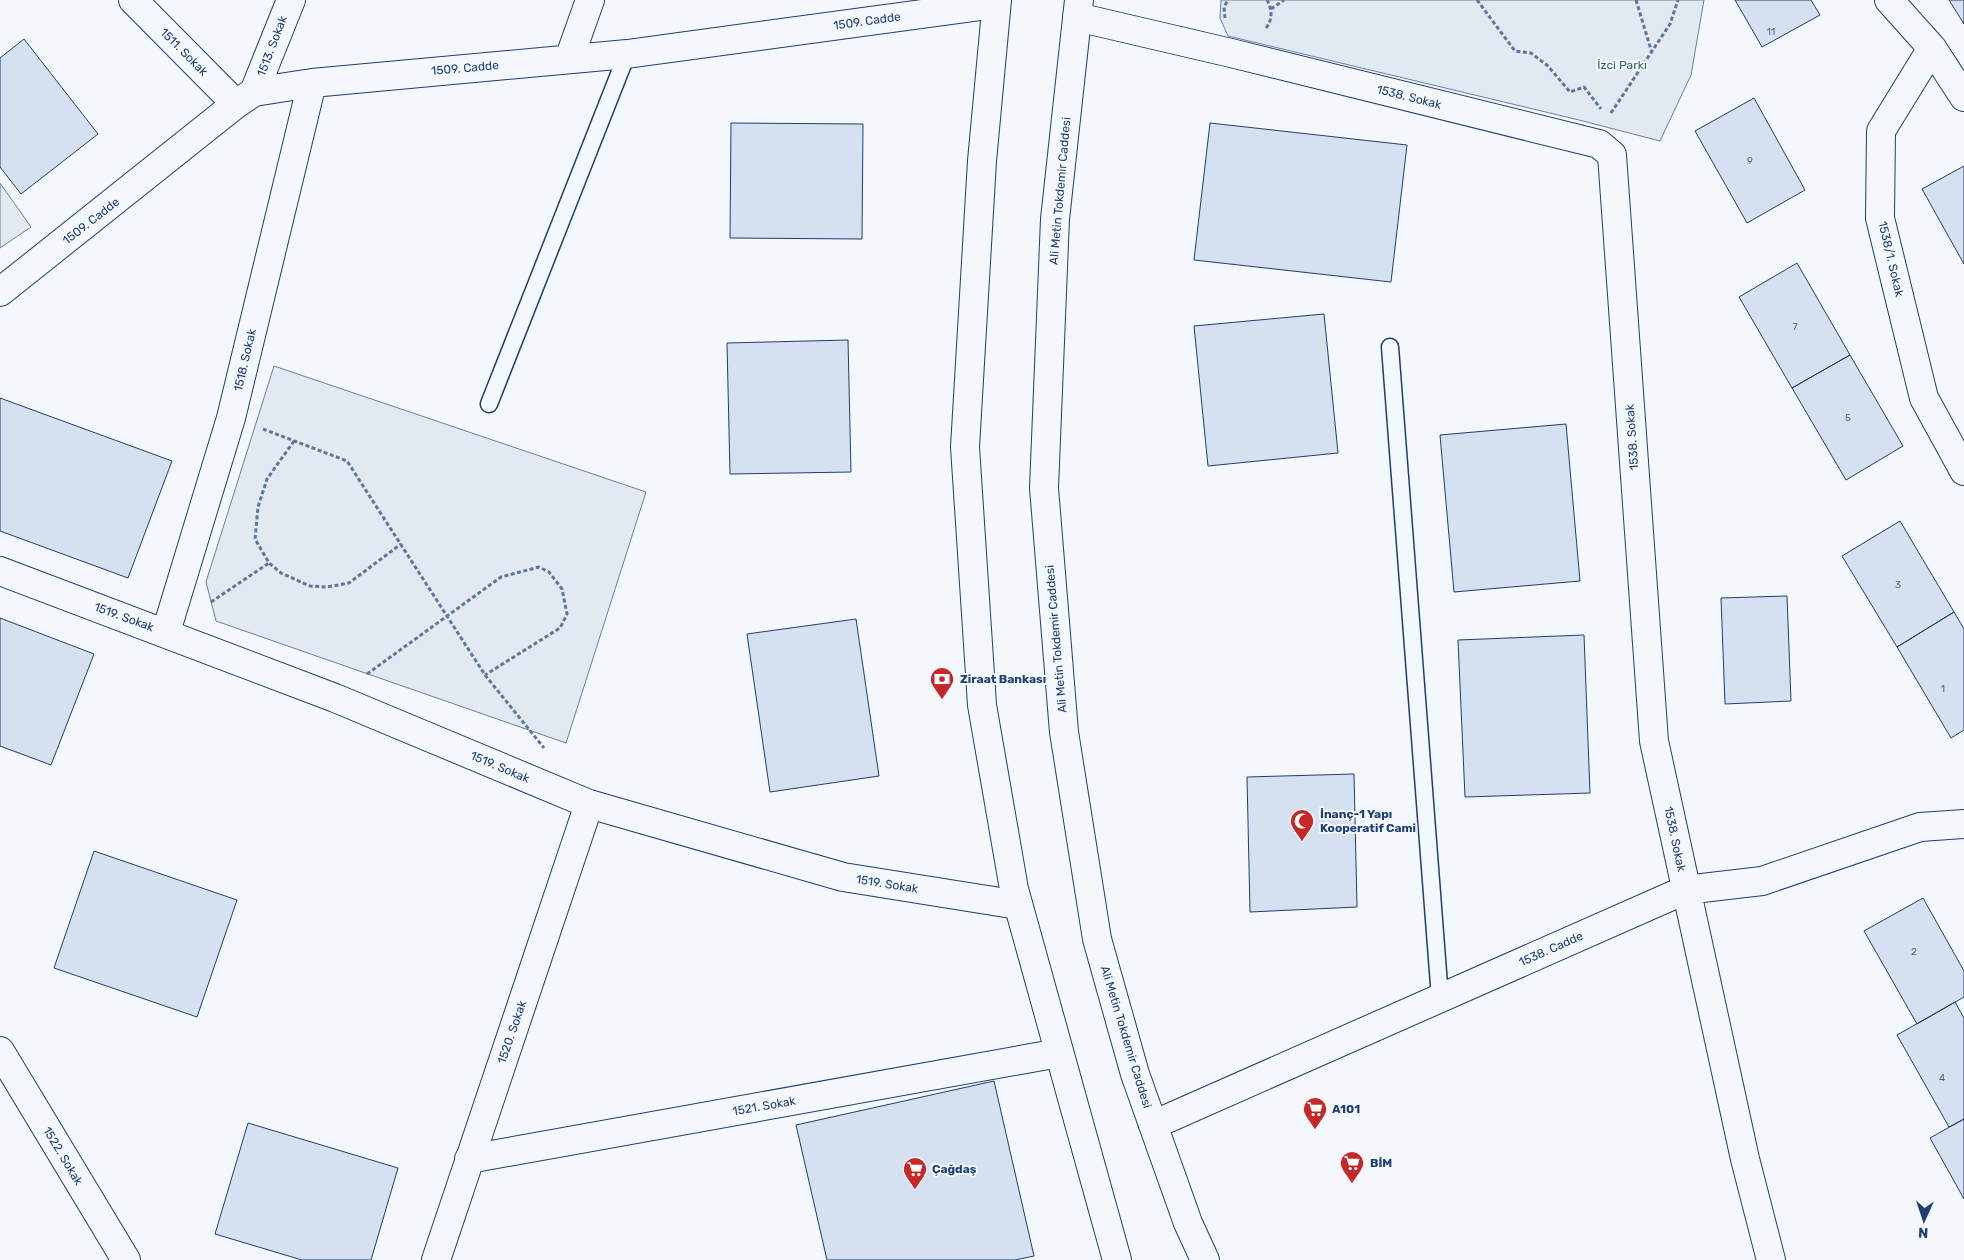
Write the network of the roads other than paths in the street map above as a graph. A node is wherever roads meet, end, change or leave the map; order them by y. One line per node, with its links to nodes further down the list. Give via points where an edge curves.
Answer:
1 (132, 0): 12 (street, 1511. Sokak)
2 (291, 0): 12 (street, 1513. Sokak)
3 (590, 0): 9 (street)
4 (1888, 0): 7 (street)
5 (996, 2): 8 (street, 1509. Cadde); 22 (street, via 982,161 965,447 982,705)
6 (1078, 9): 21 (street, 1538. Sokak, via 1231,53 1599,144 1612,155 1654,742); 26 (street, Ali Metin Tokdemir Caddesi, via 1055,219 1044,488 1064,732 1097,939 1135,1074)
7 (1932, 48): 11 (street); 16 (street, 1538/1. Sokak, via 1881,131 1880,218 1924,398)
8 (627, 54): 9 (street, 1509. Cadde); 15 (lane)
9 (570, 58): 10 (street, 1509. Cadde)
10 (312, 83): 12 (street, 1509. Cadde); 18 (street, 1518. Sokak, via 232,418)
11 (1964, 97)
12 (245, 98): 13 (street, 1509. Cadde)
13 (0, 292)
14 (1390, 347): 23 (lane)
15 (489, 404)
16 (1964, 471)
17 (0, 571): 18 (street, 1519. Sokak)
18 (166, 632): 19 (street, 1519. Sokak, via 336,698)
19 (589, 804): 22 (street, 1519. Sokak, via 843,877); 27 (street, 1520. Sokak)
20 (1964, 824): 21 (street, 1538. Cadde, via 1920,827 1762,881)
21 (1685, 890): 23 (street, 1538. Cadde); 32 (street, 1538. Sokak)
22 (1018, 905): 25 (street)
23 (1440, 998): 26 (street, 1538. Cadde)
24 (0, 1051): 28 (street, 1522. Sokak)
25 (1060, 1053): 27 (street, 1521. Sokak); 30 (street)
26 (1153, 1125): 31 (street, Ali Metin Tokdemir Caddesi, via 1188,1223)
27 (469, 1159): 29 (street, 1520. Sokak)
28 (126, 1260)
29 (436, 1260)
30 (1117, 1260)
31 (1205, 1260)
32 (1770, 1260)

